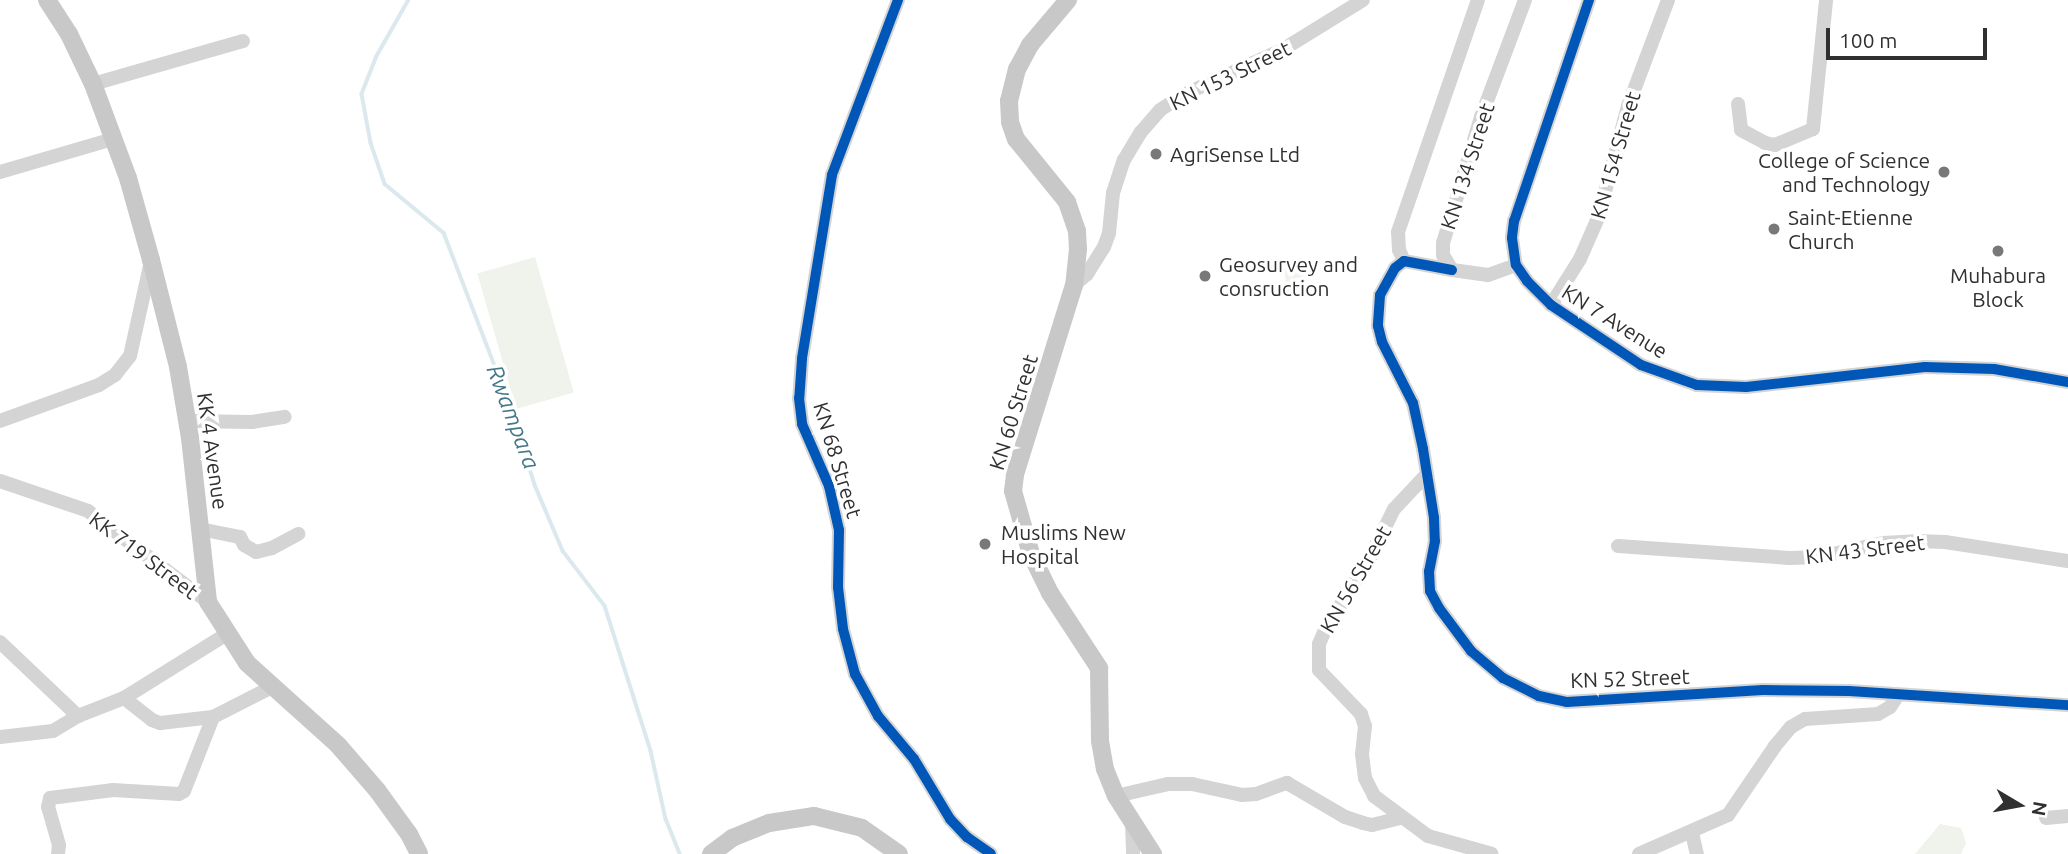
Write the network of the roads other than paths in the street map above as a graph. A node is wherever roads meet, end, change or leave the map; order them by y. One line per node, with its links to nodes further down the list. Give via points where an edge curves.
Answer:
1 (47, 0): 11 (main road, KK 4 Avenue)
2 (898, 0): 51 (street, KN 68 Street, via 832,175 799,398 802,424 830,486 839,530 838,587 855,674 878,716 914,759 950,819)
3 (1068, 0): 19 (main road, KN 60 Street, via 1030,45 1017,69 1009,101 1011,131 1073,215 1078,249)
4 (1363, 0): 19 (street, KN 153 Street, via 1282,50 1160,110 1124,160 1104,247)
5 (1478, 0): 16 (street, via 1398,232)
6 (1525, 0): 18 (street, KN 134 Street, via 1447,224 1443,255)
7 (1589, 0): 17 (street, via 1514,221)
8 (1668, 0): 20 (street, KN 154 Street, via 1628,106 1598,218 1580,259)
9 (1826, 0): 12 (street, via 1813,129 1775,145 1741,130)
10 (243, 41): 11 (street)
11 (93, 84): 13 (main road, KK 4 Avenue)
12 (1738, 104)
13 (113, 139): 14 (street); 15 (main road, KK 4 Avenue)
14 (0, 172)
15 (151, 260): 23 (street, via 130,356 115,375); 24 (main road, KK 4 Avenue)
16 (1404, 261): 18 (street); 25 (street, KN 52 Street, via 1380,295 1378,326 1413,403)
17 (1516, 265): 18 (street, via 1488,275); 20 (street, KN 7 Avenue)
18 (1452, 270)
19 (1074, 285): 41 (main road, KN 60 Street, via 1013,491 1031,554 1099,668 1102,757)
20 (1551, 305): 21 (street, KN 7 Avenue, via 1641,365 1697,385 1746,387 1925,367 1994,369)
21 (2068, 382)
22 (285, 417): 24 (street, via 252,422)
23 (0, 421)
24 (187, 421): 27 (main road, KK 4 Avenue)
25 (1427, 474): 35 (street, KN 52 Street, via 1435,541 1430,590 1471,651 1522,688 1567,702 1763,690); 43 (street, KN 56 Street, via 1394,509 1325,630 1317,658 1319,670 1361,713 1364,778 1374,796)
26 (0, 481): 31 (street, KK 719 Street, via 88,511)
27 (200, 529): 28 (street, via 240,537 256,552); 31 (main road, KK 4 Avenue)
28 (298, 534)
29 (1618, 546): 30 (street, KN 43 Street, via 1790,558 1916,541)
30 (2068, 561)
31 (208, 602): 32 (main road, KK 4 Avenue)
32 (228, 634): 34 (main road, KK 4 Avenue, via 247,663); 36 (street)
33 (0, 642): 38 (street)
34 (274, 686): 39 (street); 49 (main road, KK 4 Avenue, via 346,754 377,790)
35 (1898, 695): 37 (street, KN 52 Street); 46 (street, via 1890,708 1878,714 1805,719 1791,727 1728,815)
36 (124, 698): 38 (street); 39 (street, via 160,723)
37 (2068, 705)
38 (78, 716): 40 (street, via 45,734)
39 (213, 717): 48 (street, via 179,794 113,790 50,798)
40 (0, 737)
41 (1116, 796): 43 (street, via 1168,784 1256,794 1287,783 1363,824); 45 (main road, KN 60 Street)
42 (2068, 816): 44 (street)
43 (1400, 818): 54 (street, KN 56 Street, via 1428,836)
44 (2046, 818)
45 (1132, 822): 52 (street); 53 (main road, KN 60 Street)
46 (1692, 833): 55 (street); 56 (street)
47 (717, 849): 50 (main road, via 769,823 814,816 862,828)
48 (58, 854)
49 (419, 854)
50 (899, 854)
51 (991, 854)
52 (1133, 854)
53 (1153, 854)
54 (1492, 854)
55 (1639, 854)
56 (1697, 854)

